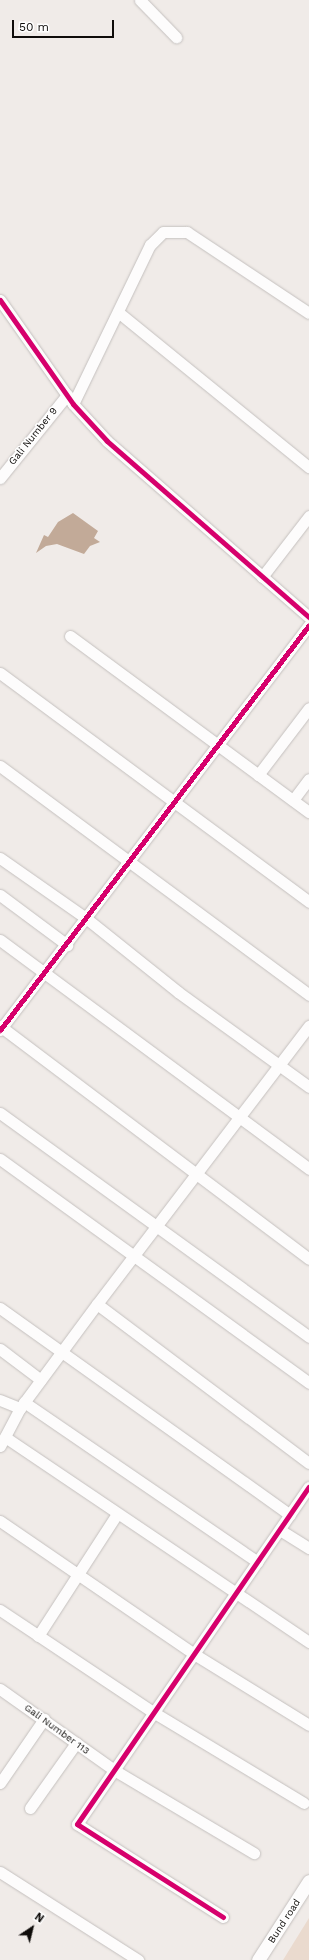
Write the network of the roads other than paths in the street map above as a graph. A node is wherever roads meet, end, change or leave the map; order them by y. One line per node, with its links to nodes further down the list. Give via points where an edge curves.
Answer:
1 (140, 0): 2 (street)
2 (176, 37)
3 (0, 300): 6 (street)
4 (118, 312): 5 (street, Gali Number 9, via 154,239 163,232 174,230 187,232); 6 (street, Gali Number 9); 7 (street)
5 (309, 313)
6 (70, 399): 8 (street, Gali Number 9); 10 (street, via 107,441)
7 (309, 467)
8 (0, 478)
9 (309, 516): 10 (street)
10 (262, 577): 11 (street)
11 (309, 617)
12 (309, 625): 16 (street)
13 (70, 636): 16 (street)
14 (0, 673): 21 (street)
15 (309, 708): 18 (street)
16 (218, 745): 18 (street); 21 (street)
17 (0, 766): 24 (street)
18 (258, 774): 20 (street)
19 (309, 779): 20 (street)
20 (293, 800): 22 (street)
21 (175, 803): 24 (street); 26 (street)
22 (309, 812)
23 (0, 858): 27 (street)
24 (130, 862): 27 (street); 31 (street)
25 (0, 895): 29 (street)
26 (309, 902)
27 (87, 919): 29 (street); 34 (street, via 178,992)
28 (0, 940): 30 (street)
29 (67, 945): 30 (street)
30 (44, 974): 33 (street); 37 (street)
31 (309, 995)
32 (309, 1026): 34 (street)
33 (1, 1028): 40 (street)
34 (278, 1065): 35 (street); 37 (street)
35 (309, 1087)
36 (0, 1113): 41 (street)
37 (241, 1118): 39 (street); 40 (street)
38 (0, 1159): 42 (street)
39 (309, 1168)
40 (196, 1176): 41 (street); 43 (street)
41 (155, 1226): 42 (street); 46 (street)
42 (132, 1255): 44 (street); 50 (street)
43 (309, 1259)
44 (97, 1304): 48 (street); 54 (street)
45 (0, 1308): 48 (street)
46 (309, 1337)
47 (0, 1349): 49 (street)
48 (62, 1351): 49 (street); 58 (street)
49 (41, 1380): 52 (street)
50 (309, 1383)
51 (0, 1400): 52 (street)
52 (22, 1405): 53 (street); 62 (street)
53 (2, 1441): 57 (street)
54 (309, 1463)
55 (309, 1487): 56 (street)
56 (305, 1501): 58 (street)
57 (117, 1514): 63 (street); 64 (street)
58 (290, 1515): 60 (street)
59 (0, 1521): 63 (street)
60 (280, 1530): 61 (street); 62 (street)
61 (309, 1548)
62 (258, 1562): 64 (street)
63 (78, 1574): 66 (street); 68 (street)
64 (236, 1595): 67 (street); 68 (street)
65 (0, 1610): 66 (street)
66 (38, 1636): 70 (street)
67 (309, 1642)
68 (194, 1654): 70 (street); 72 (street)
69 (1, 1692): 71 (street, Gali Number 113)
70 (153, 1712): 74 (street); 76 (street)
71 (44, 1719): 73 (street, Gali Number 113); 75 (street)
72 (309, 1725)
73 (76, 1743): 74 (street, Gali Number 113); 77 (street)
74 (114, 1770): 78 (street, Gali Number 113); 81 (street, via 78,1822 78,1827)
75 (0, 1783)
76 (304, 1803)
77 (30, 1808)
78 (254, 1853)
79 (0, 1872): 82 (street)
80 (309, 1881): 83 (street, Bund road)
81 (223, 1917)
82 (138, 1960)
83 (258, 1960)

